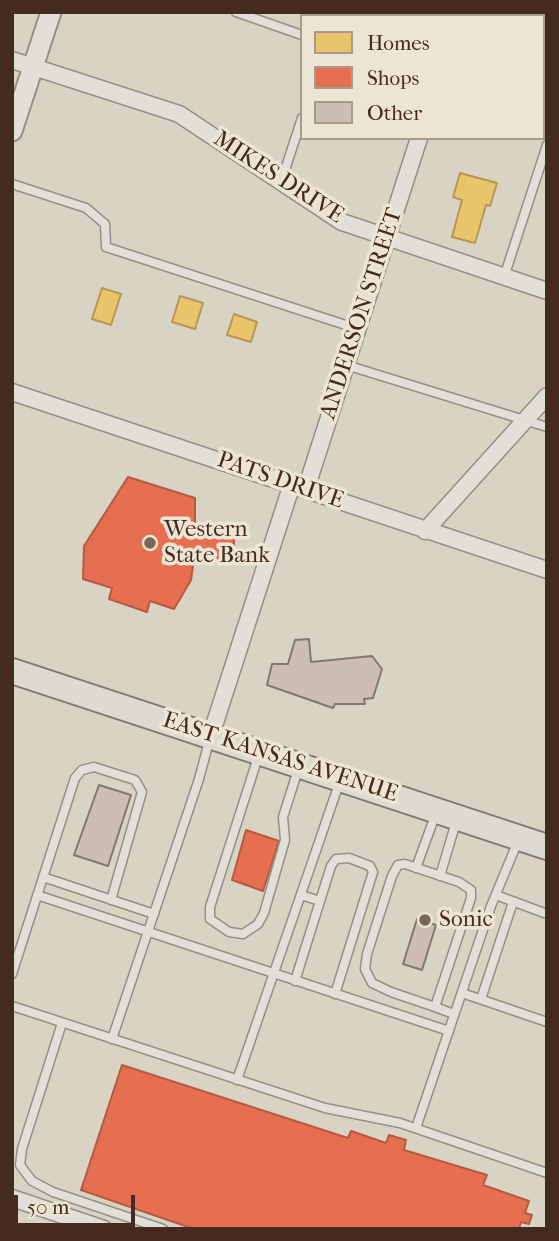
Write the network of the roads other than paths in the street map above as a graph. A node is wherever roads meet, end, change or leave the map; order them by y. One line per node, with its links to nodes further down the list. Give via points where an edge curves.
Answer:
1 (51, 12): 5 (street)
2 (236, 12): 3 (lane)
3 (300, 34)
4 (12, 60): 5 (street, MIKES DRIVE)
5 (33, 66): 7 (street); 10 (street, MIKES DRIVE, via 179,114)
6 (300, 124): 10 (lane)
7 (12, 131)
8 (418, 140): 12 (street, ANDERSON STREET)
9 (547, 145): 13 (lane)
10 (281, 182): 12 (street, MIKES DRIVE, via 342,222)
11 (12, 184): 15 (lane, via 86,208 105,224 106,247)
12 (387, 238): 13 (street, MIKES DRIVE); 15 (street, ANDERSON STREET)
13 (504, 277): 14 (street, MIKES DRIVE)
14 (547, 291)
15 (358, 329): 16 (street, ANDERSON STREET)
16 (346, 365): 19 (lane); 21 (street, ANDERSON STREET)
17 (12, 392): 21 (street, PATS DRIVE)
18 (547, 396): 19 (street)
19 (525, 420): 20 (lane); 22 (street)
20 (547, 427)
21 (299, 487): 22 (street, PATS DRIVE); 25 (street, ANDERSON STREET)
22 (425, 531): 23 (street, PATS DRIVE)
23 (547, 570)
24 (12, 671): 25 (main road, EAST KANSAS AVENUE)
25 (211, 735): 26 (main road, EAST KANSAS AVENUE); 41 (lane)
26 (260, 752): 27 (main road, EAST KANSAS AVENUE); 27 (lane, via 210,907 210,919 229,932 243,934 258,924 264,912 285,840 283,817)
27 (300, 765): 28 (main road, EAST KANSAS AVENUE)
28 (341, 778): 29 (main road, EAST KANSAS AVENUE); 36 (lane)
29 (447, 814): 30 (main road, EAST KANSAS AVENUE); 32 (lane); 33 (lane)
30 (519, 838): 31 (main road, EAST KANSAS AVENUE); 37 (lane)
31 (547, 847)
32 (416, 868): 33 (lane); 51 (lane, via 405,864 395,869 365,969 372,983)
33 (440, 876): 51 (lane, via 471,890 471,898)
34 (43, 877): 35 (lane); 38 (lane); 38 (lane, via 75,778 82,770 94,767 135,780 142,800)
35 (37, 895): 43 (lane); 44 (lane)
36 (301, 895): 39 (lane); 45 (lane)
37 (496, 895): 40 (lane); 47 (lane)
38 (111, 900): 41 (lane)
39 (320, 901): 46 (lane); 48 (lane, via 336,859 349,858 370,866 371,883)
40 (513, 902): 42 (lane); 49 (lane)
41 (154, 914): 43 (lane)
42 (547, 914)
43 (148, 932): 45 (lane); 56 (lane)
44 (12, 974)
45 (274, 974): 46 (lane); 57 (lane)
46 (295, 981): 48 (lane)
47 (462, 993): 49 (lane); 52 (lane)
48 (335, 994): 55 (lane)
49 (481, 999): 53 (lane)
50 (12, 1006): 54 (lane)
51 (435, 1007): 52 (lane)
52 (454, 1014): 55 (lane)
53 (547, 1022)
54 (62, 1023): 56 (lane); 63 (lane, via 20,1165 32,1181 53,1192)
55 (449, 1031): 58 (lane)
56 (112, 1039): 57 (lane)
57 (237, 1080): 58 (lane, via 325,1108)
58 (415, 1128): 59 (lane)
59 (547, 1173)
60 (12, 1198): 61 (street)
61 (72, 1224): 62 (street)
62 (104, 1229)
63 (163, 1229)

